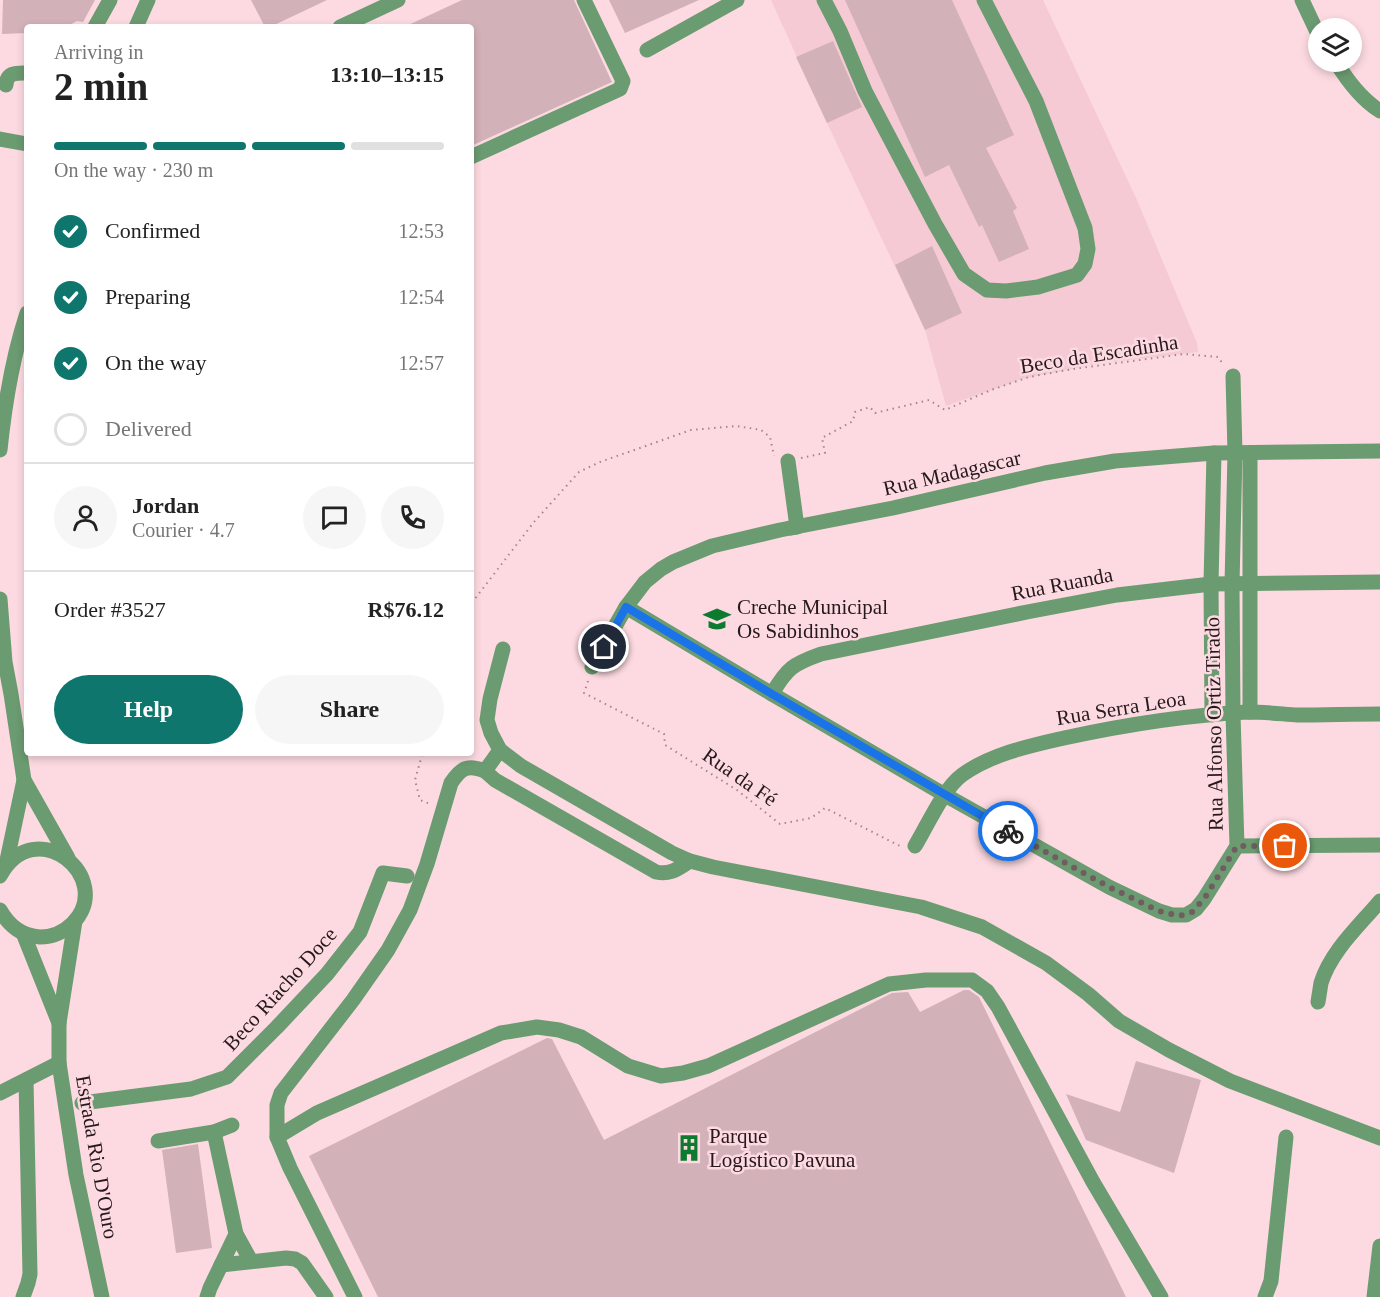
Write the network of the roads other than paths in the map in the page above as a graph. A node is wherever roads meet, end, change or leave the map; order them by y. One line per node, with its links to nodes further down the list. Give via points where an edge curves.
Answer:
1 (110, 0): 10 (street)
2 (148, 0): 11 (street)
3 (398, 0): 12 (street)
4 (584, 0): 20 (street, via 623,81 620,89)
5 (737, 0): 13 (street)
6 (824, 0): 7 (street, via 865,91 964,274 987,290 1038,287 1077,275 1088,249 1085,228 1036,101)
7 (984, 0)
8 (1302, 0): 9 (street)
9 (1310, 18)
10 (97, 24)
11 (137, 24)
12 (346, 24)
13 (647, 50)
14 (1342, 72): 17 (street)
15 (24, 73): 16 (street, via 9,75)
16 (6, 86)
17 (1380, 111)
18 (0, 139): 19 (street)
19 (24, 143)
20 (474, 156)
21 (24, 323): 23 (street, via 10,371)
22 (1233, 376): 26 (street, Rua Alfonso Ortiz Tirado)
23 (0, 450)
24 (1380, 451): 26 (street, Rua Madagascar)
25 (1214, 453): 26 (street, Rua Madagascar); 28 (street, Rua Madagascar, via 1115,461 1045,473); 30 (street, Rua Alfonso Ortiz Tirado)
26 (1242, 453): 31 (street, Rua Alfonso Ortiz Tirado); 32 (street, Rua Alfonso Ortiz Tirado)
27 (788, 460): 28 (street)
28 (794, 527): 34 (street, Rua Madagascar, via 711,546 673,562 645,582)
29 (1380, 582): 32 (street, Rua Ruanda)
30 (1211, 585): 31 (street, Rua Ruanda); 37 (street, Rua Ruanda, via 1117,595 821,654 793,666); 41 (street, Rua Alfonso Ortiz Tirado)
31 (1232, 585): 32 (street, Rua Ruanda); 39 (street, Rua Alfonso Ortiz Tirado)
32 (1250, 585): 38 (street, Rua Alfonso Ortiz Tirado)
33 (0, 599): 44 (street, via 5,662)
34 (626, 607): 36 (street, Rua Madagascar); 37 (street, Rua Alfonso Ortiz Tirado)
35 (503, 649): 42 (street, via 487,720)
36 (592, 667)
37 (772, 694): 45 (street, Rua Alfonso Ortiz Tirado)
38 (1250, 712): 39 (street, Rua Serra Leoa); 40 (street, Rua Serra Leoa)
39 (1233, 714): 41 (street, Rua Serra Leoa); 48 (street, Rua Alfonso Ortiz Tirado)
40 (1380, 714)
41 (1212, 715): 45 (street, Rua Serra Leoa, via 1139,724 1019,750 990,759 963,774)
42 (500, 750): 43 (street); 50 (street, via 521,766)
43 (485, 771): 50 (street, via 656,872 666,874); 65 (street, via 463,769 451,783 410,910 353,1000 281,1093)
44 (24, 780): 49 (street); 51 (street)
45 (945, 795): 47 (street, Rua Serra Leoa); 48 (street, Rua Alfonso Ortiz Tirado, via 1109,887 1172,915 1186,915 1196,909)
46 (1380, 845): 48 (street)
47 (915, 846)
48 (1237, 846)
49 (69, 859): 51 (street, via 36,849 15,858); 55 (street, Estrada Rio D'Ouro, via 85,888)
50 (690, 861): 67 (street, via 921,907 982,927 1046,963 1119,1021 1169,1050 1230,1081)
51 (3, 871)
52 (407, 876): 62 (street, Beco Riacho Doce, via 383,873 360,932 327,974 227,1077 191,1089)
53 (1380, 901): 57 (street, via 1332,960)
54 (0, 910): 56 (street)
55 (75, 921): 56 (street, via 67,929 45,937); 58 (street, Estrada Rio D'Ouro)
56 (22, 933): 58 (street, Estrada Rio D'Ouro)
57 (1318, 1002)
58 (59, 1023): 59 (street, Estrada Rio D'Ouro)
59 (59, 1063): 60 (street); 74 (street, Estrada Rio D'Ouro)
60 (26, 1080): 61 (street); 73 (street, via 30,1274)
61 (0, 1093)
62 (82, 1103)
63 (232, 1125): 64 (street)
64 (213, 1132): 68 (street); 69 (street)
65 (277, 1137): 78 (street); 79 (street, via 317,1113 501,1033 537,1027 560,1030 581,1037 628,1066 661,1076 708,1066 889,984 972,980 987,991 998,1007)
66 (1286, 1137): 80 (street, via 1271,1281)
67 (1380, 1138)
68 (158, 1141)
69 (236, 1234): 71 (street); 72 (street)
70 (1380, 1246): 81 (street)
71 (251, 1261): 72 (street); 77 (street, via 295,1258)
72 (221, 1265): 76 (street)
73 (26, 1290): 75 (street)
74 (99, 1295)
75 (36, 1297)
76 (207, 1297)
77 (326, 1297)
78 (355, 1297)
79 (1161, 1297)
80 (1265, 1297)
81 (1374, 1297)

